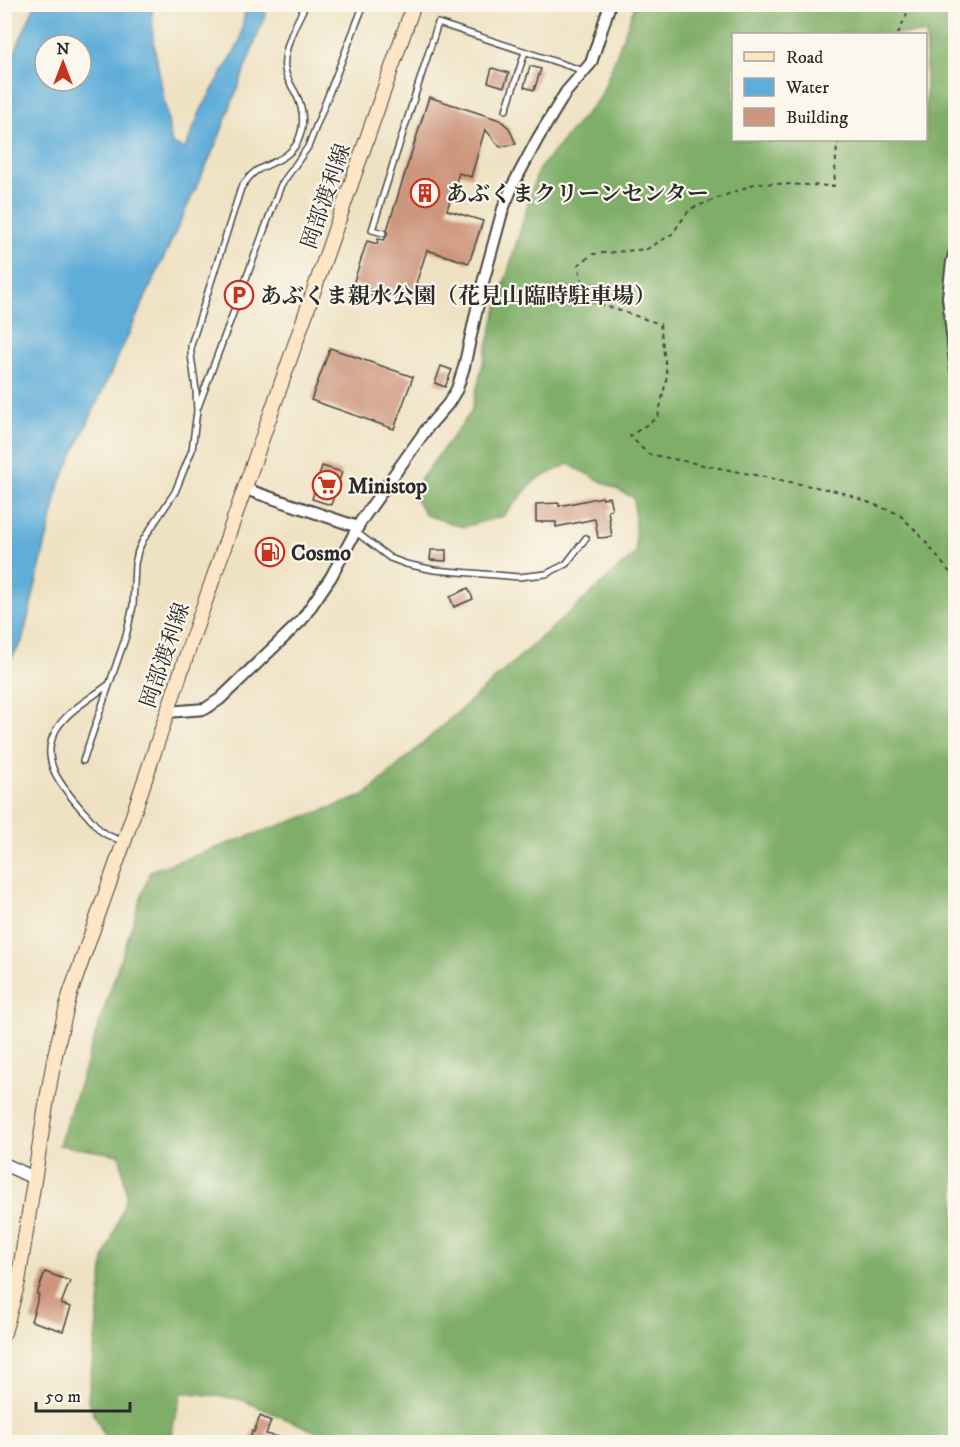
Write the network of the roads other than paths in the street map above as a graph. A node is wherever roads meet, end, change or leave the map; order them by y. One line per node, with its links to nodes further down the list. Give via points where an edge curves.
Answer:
1 (306, 4): 11 (lane, via 285,60 288,81 302,107 303,124 291,153 255,172 241,188 191,345)
2 (364, 4): 11 (lane, via 308,147 281,185)
3 (414, 4): 12 (main road, 岡部渡利線)
4 (610, 4): 6 (street, via 591,63)
5 (525, 52): 6 (lane); 7 (lane); 8 (lane, via 438,23 372,230)
6 (584, 71): 13 (street, via 538,138 503,209 457,389)
7 (506, 110)
8 (383, 233)
9 (956, 247): 10 (street, via 948,297)
10 (956, 372)
11 (197, 411): 15 (lane, via 186,466 175,492 138,552 133,606)
12 (245, 489): 13 (street); 16 (main road, 岡部渡利線)
13 (357, 529): 14 (lane, via 390,558 406,564 519,577 546,574 566,564); 16 (street, via 301,621 259,663 205,710)
14 (586, 538)
15 (110, 684): 17 (lane); 18 (lane, via 57,728 50,755 53,772 69,795 103,833)
16 (167, 712): 18 (main road, 岡部渡利線)
17 (83, 761)
18 (124, 842): 20 (main road, 岡部渡利線, via 70,994 55,1055)
19 (4, 1164): 20 (street)
20 (34, 1178): 21 (main road, 岡部渡利線, via 18,1282)
21 (4, 1333)

